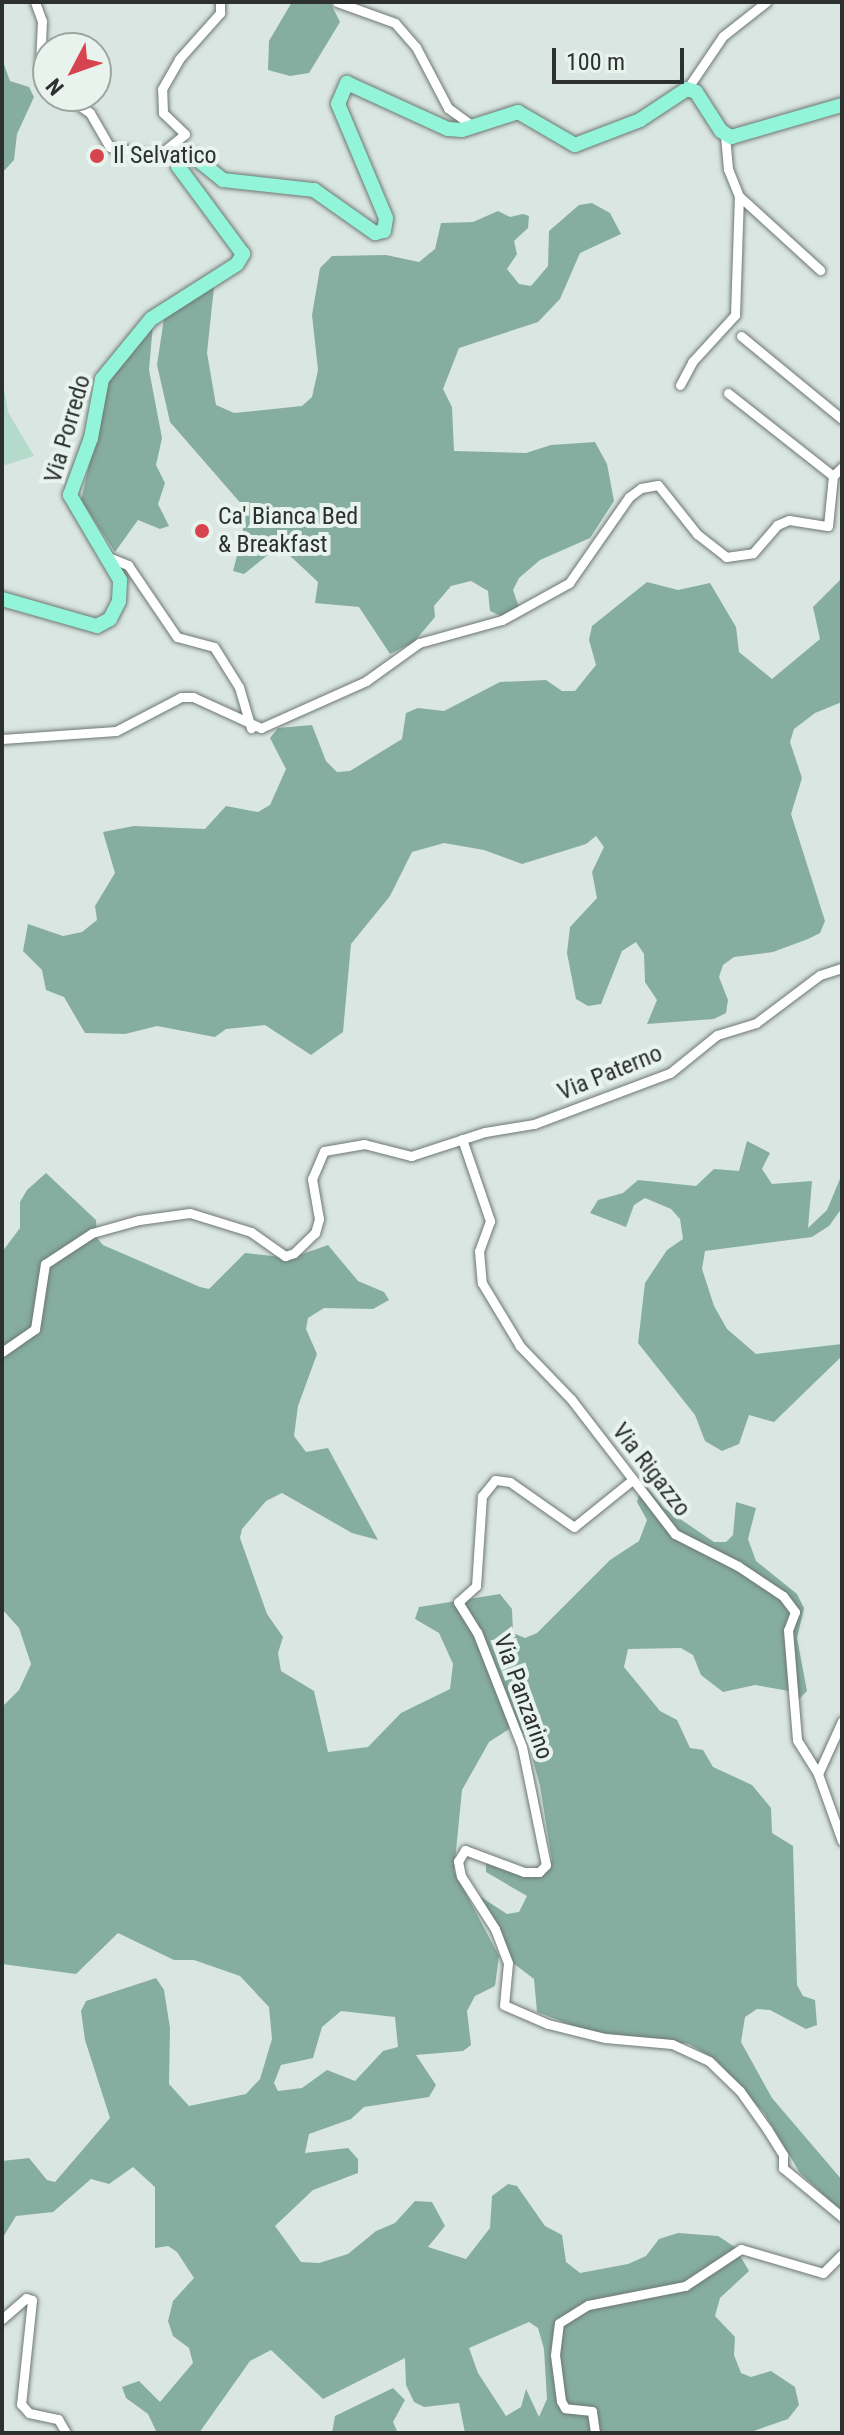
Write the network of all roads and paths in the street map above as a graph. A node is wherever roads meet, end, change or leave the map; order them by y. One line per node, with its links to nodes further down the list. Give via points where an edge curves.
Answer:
1 (35, 2): 5 (street)
2 (220, 2): 11 (street, via 220,13 179,59 162,89 163,113 185,134)
3 (337, 2): 9 (street, via 395,23 416,47 448,108)
4 (766, 2): 6 (street, via 723,36)
5 (41, 32)
6 (687, 89): 9 (main road, via 640,120 580,144 562,141 527,113); 10 (main road, via 696,92)
7 (842, 105): 10 (main road, via 743,135)
8 (89, 112): 11 (street, via 110,147)
9 (474, 127): 12 (main road, via 448,129 360,85 342,85 338,104 386,218 387,226 379,233 314,190 223,180 192,155)
10 (725, 135): 13 (street, via 728,169)
11 (159, 155): 12 (street)
12 (176, 159): 21 (main road, Via Porredo, via 243,254 237,264 156,315 102,379 91,438 70,495)
13 (739, 196): 14 (street); 16 (street, via 735,315 692,362)
14 (820, 270)
15 (741, 336): 18 (street)
16 (680, 385)
17 (728, 393): 20 (street)
18 (842, 419)
19 (842, 467): 20 (street)
20 (833, 476): 23 (street, via 828,526 789,520 777,525 753,553 726,557 697,534 653,483 629,497 569,583 502,620 419,643 366,681)
21 (108, 557): 22 (main road, Via Porredo, via 121,589 110,619 102,625); 23 (street, via 128,565 177,637 214,647)
22 (2, 599)
23 (251, 728): 24 (street, via 193,697 181,697 116,731)
24 (2, 739)
25 (842, 968): 26 (street, Via Paterno, via 820,975 756,1023 717,1035 670,1073 534,1124)
26 (462, 1139): 27 (street, Via Paterno, via 411,1156 364,1144 324,1151 312,1179 319,1219 315,1233 285,1256 251,1232 190,1213 92,1233 45,1264 35,1329); 28 (street, Via Rigazzo, via 490,1221 479,1251 486,1296 520,1346 571,1399)
27 (2, 1352)
28 (631, 1481): 30 (street, Via Rigazzo, via 675,1534 738,1566 783,1596 795,1612 788,1630 797,1740); 32 (street, Via Panzarino, via 574,1527 510,1482 495,1480 482,1496 476,1586 458,1602 477,1632 522,1747 546,1865 539,1872 524,1872 465,1850 458,1861 461,1876 495,1929 508,1963 504,2005 548,2024 605,2038 672,2044 709,2061 740,2091 767,2129 783,2155 783,2168)
29 (842, 1721): 30 (street)
30 (818, 1774): 31 (street, Via Rigazzo)
31 (842, 1841)
32 (842, 2217)
33 (842, 2254): 36 (street, via 823,2273 741,2249 685,2286 588,2305 559,2323 555,2355 561,2401 565,2408 592,2411)
34 (2, 2319): 35 (street, via 26,2298 32,2300 21,2404 29,2413 58,2419)
35 (66, 2433)
36 (595, 2433)

